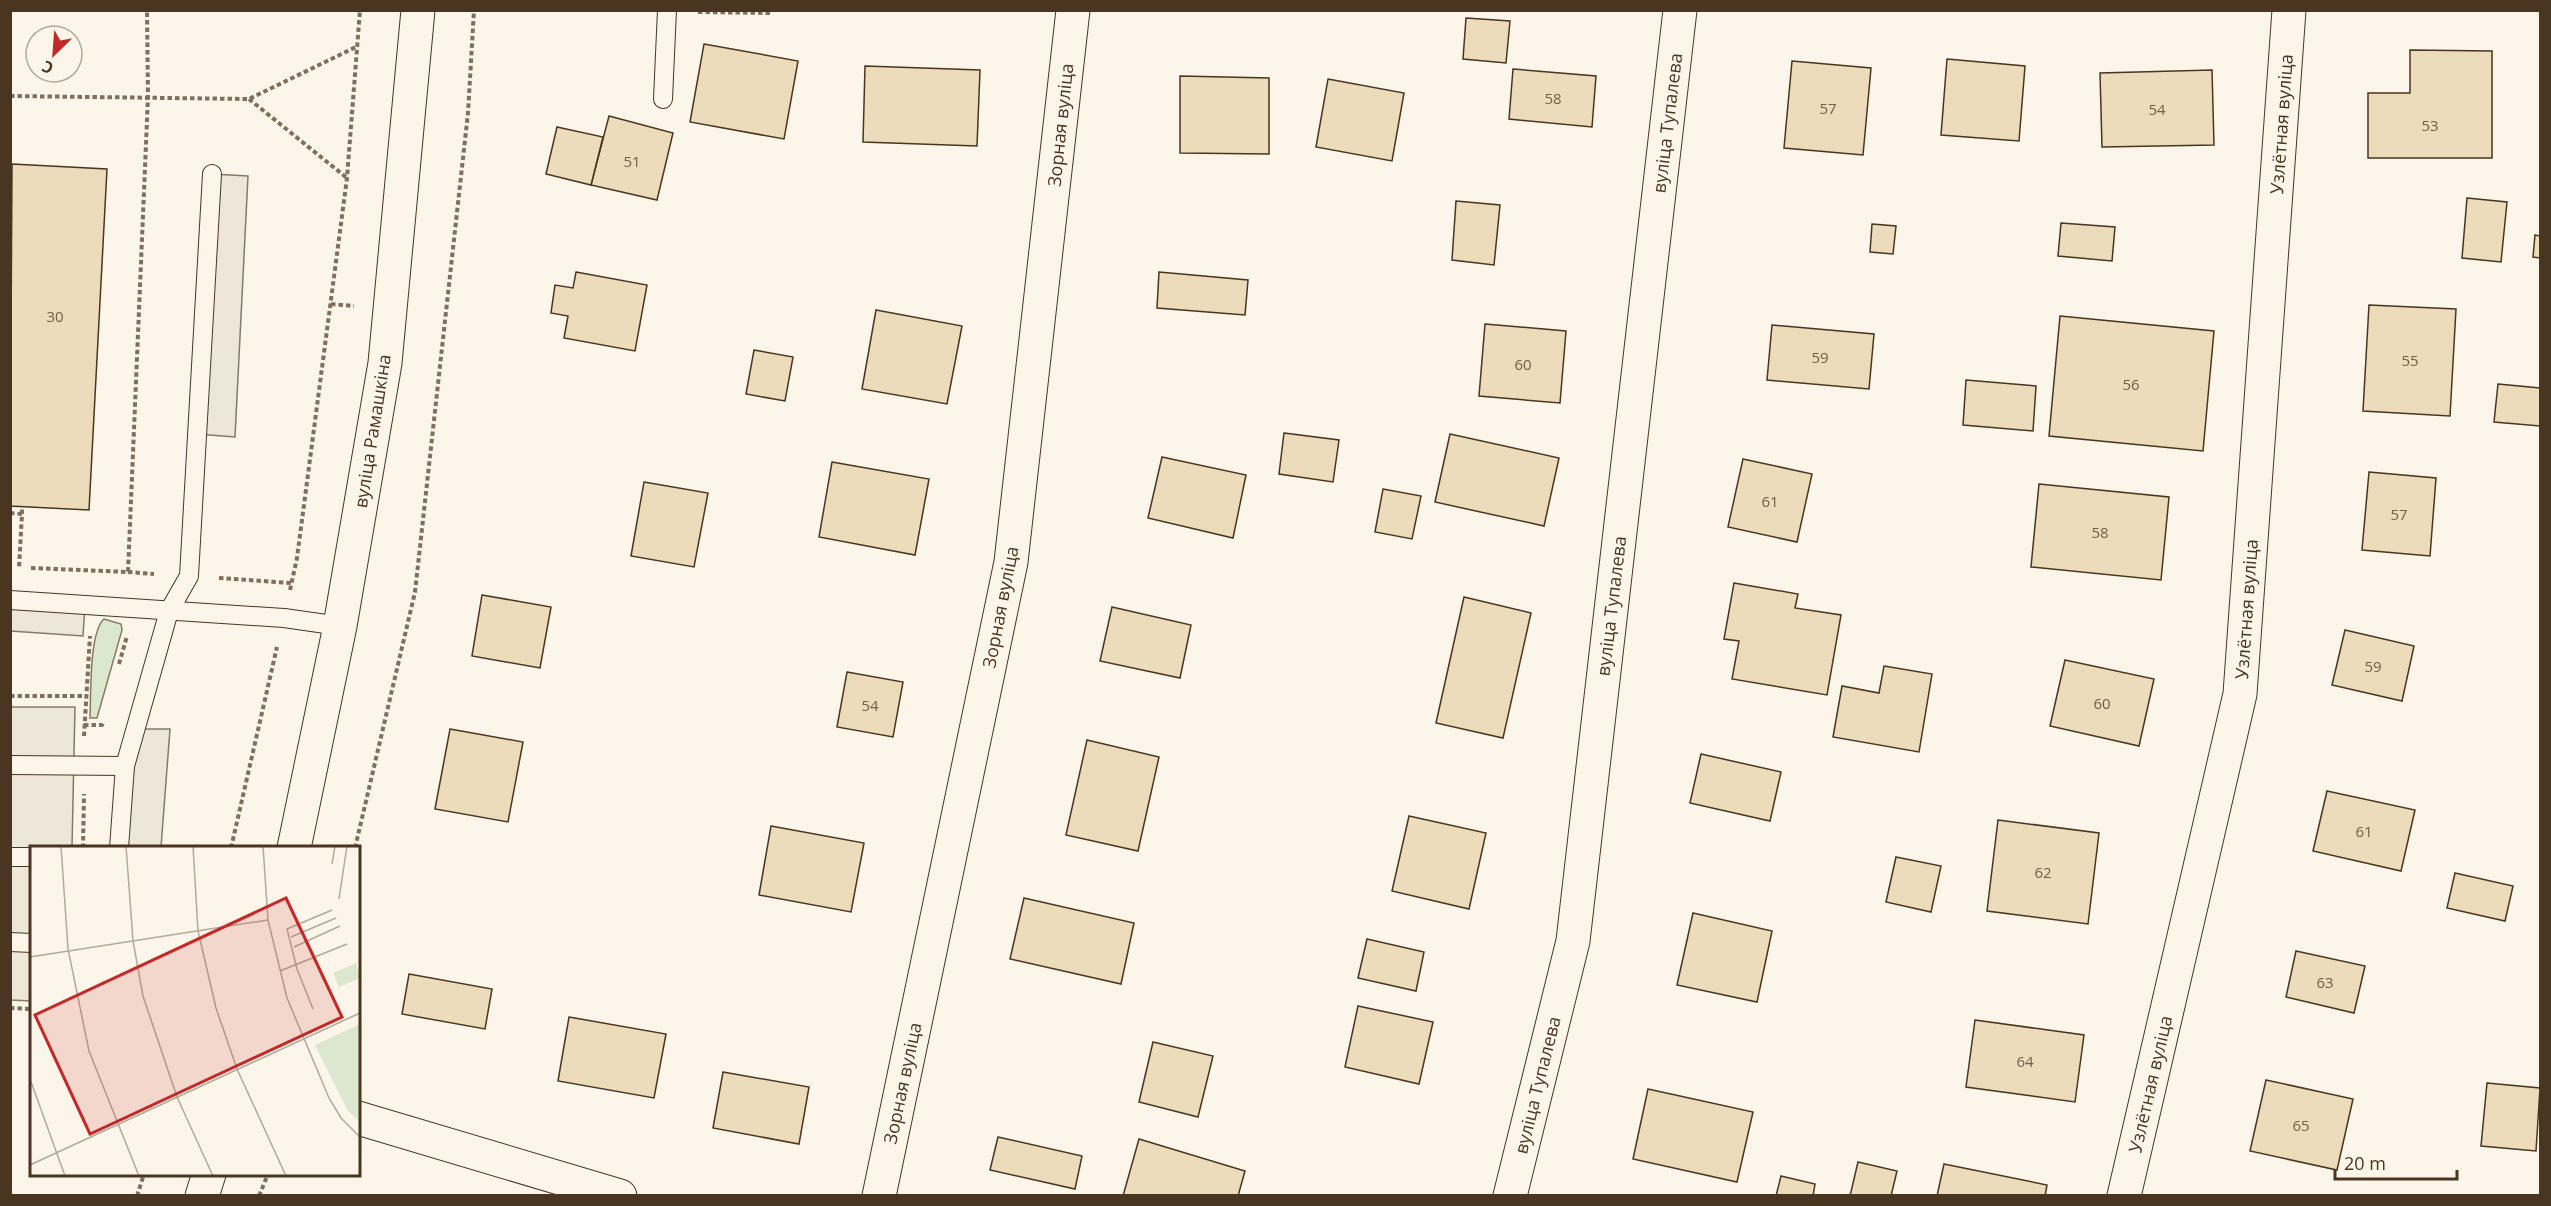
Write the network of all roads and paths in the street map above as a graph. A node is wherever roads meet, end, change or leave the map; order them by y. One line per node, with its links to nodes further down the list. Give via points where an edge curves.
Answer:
1 (147, 10): 12 (path)
2 (360, 10): 10 (path)
3 (418, 10): 25 (street, вуліца Рамашкіна, via 385,363)
4 (474, 10): 37 (path, via 468,112 415,592)
5 (771, 10): 9 (path)
6 (1073, 10): 52 (street, Зорная вуліца, via 1011,562)
7 (1680, 10): 53 (street, вуліца Тупалева, via 1573,941)
8 (2289, 10): 54 (street, Узлётная вуліца, via 2240,694)
9 (666, 11): 14 (lane)
10 (358, 46): 13 (path); 16 (path)
11 (10, 96): 12 (path)
12 (148, 96): 13 (path); 21 (path, via 128,572)
13 (249, 99): 16 (path)
14 (663, 99)
15 (212, 174): 23 (lane, via 189,576)
16 (346, 178): 24 (path, via 297,558)
17 (22, 507): 19 (path)
18 (10, 513): 19 (path)
19 (22, 514): 21 (path)
20 (10, 567): 21 (path)
21 (19, 568)
22 (10, 600): 23 (lane)
23 (169, 611): 24 (lane); 33 (lane)
24 (284, 618): 25 (lane); 35 (path)
25 (340, 626): 36 (street, вуліца Рамашкіна)
26 (130, 627): 28 (path)
27 (91, 628): 30 (path)
28 (118, 670)
29 (10, 696): 30 (path)
30 (86, 696): 31 (path, via 84,725 102,725)
31 (105, 714)
32 (10, 765): 33 (lane)
33 (125, 766): 34 (lane)
34 (119, 846)
35 (231, 846)
36 (294, 846)
37 (355, 846)
38 (10, 857): 39 (lane)
39 (30, 857)
40 (10, 942): 41 (lane)
41 (30, 943)
42 (10, 1008): 43 (path)
43 (30, 1009)
44 (360, 1119): 51 (street)
45 (143, 1176): 48 (path)
46 (208, 1176): 49 (street)
47 (267, 1176): 50 (path)
48 (137, 1196)
49 (202, 1196)
50 (259, 1196)
51 (620, 1196)
52 (879, 1196)
53 (1510, 1196)
54 (2124, 1196)

